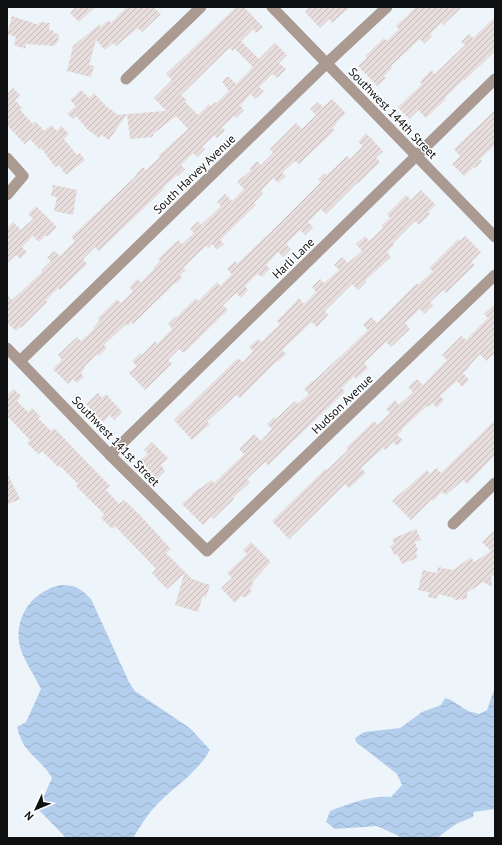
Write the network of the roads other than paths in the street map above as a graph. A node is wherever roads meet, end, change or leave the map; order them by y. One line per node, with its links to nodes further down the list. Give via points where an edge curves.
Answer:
1 (201, 7): 5 (street)
2 (272, 7): 4 (street, Southwest 144th Street)
3 (387, 7): 4 (street, South Harvey Avenue)
4 (326, 63): 7 (street, Southwest 144th Street); 13 (street, South Harvey Avenue)
5 (126, 79)
6 (495, 79): 7 (street, Harli Lane)
7 (416, 156): 10 (street, Southwest 144th Street); 14 (street, Harli Lane)
8 (7, 158): 9 (street, via 23,176)
9 (7, 195)
10 (495, 237)
11 (495, 275): 17 (street, Hudson Avenue)
12 (7, 348): 13 (street, Southwest 141st Street)
13 (20, 361): 14 (street, Southwest 141st Street)
14 (110, 455): 17 (street, Southwest 141st Street)
15 (495, 483): 16 (street)
16 (453, 524)
17 (207, 551)

